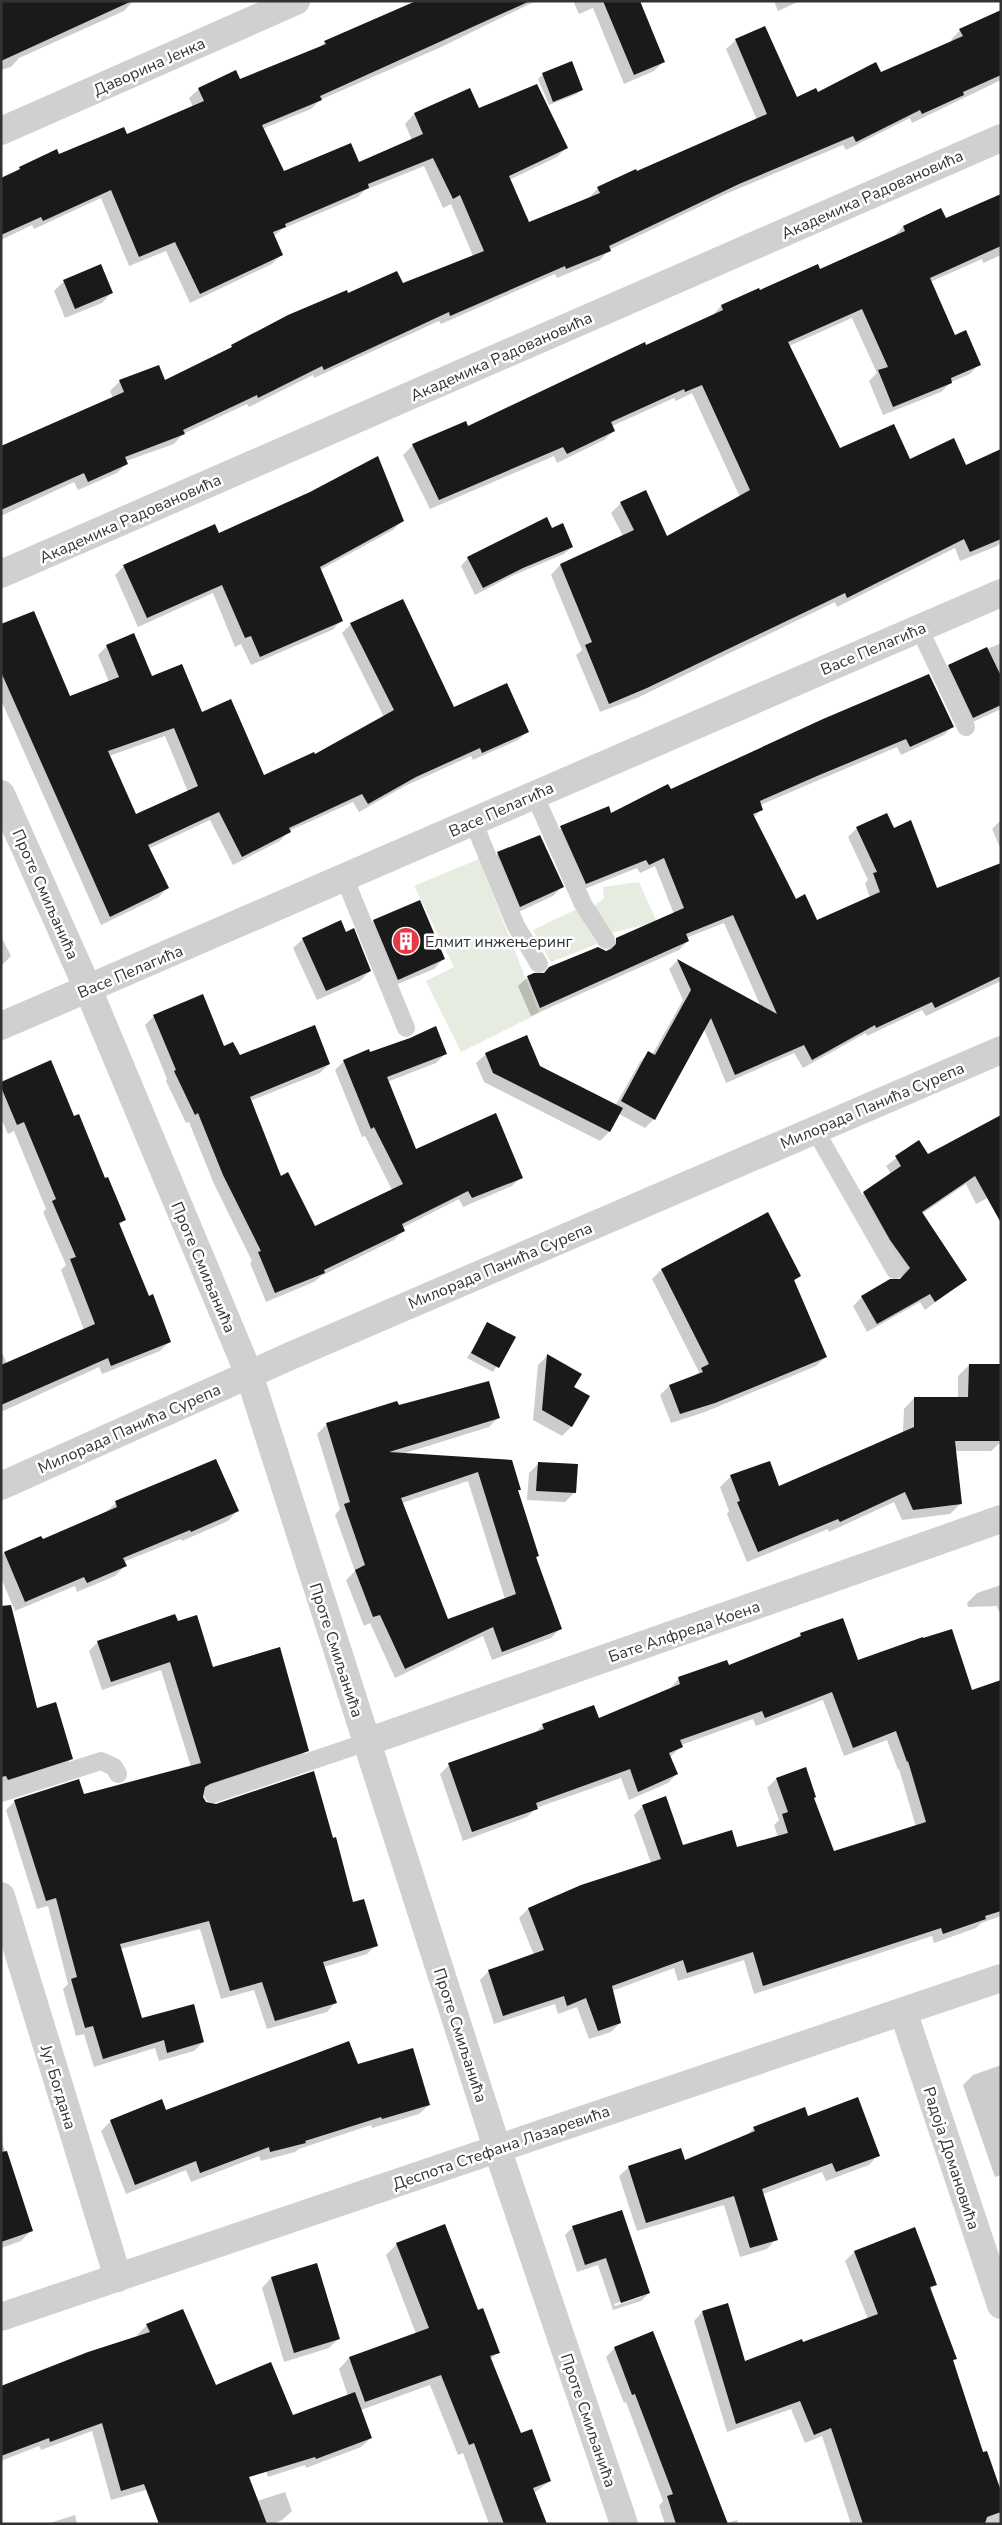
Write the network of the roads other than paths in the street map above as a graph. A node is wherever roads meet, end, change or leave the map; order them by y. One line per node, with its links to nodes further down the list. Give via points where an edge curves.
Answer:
1 (296, 1): 2 (street, Даворина Јенка)
2 (1, 131)
3 (1001, 138): 4 (street, Академика Радовановића)
4 (1, 574)
5 (1001, 592): 6 (street, Васе Пелагића)
6 (919, 628): 7 (lane); 9 (street, Васе Пелагића)
7 (966, 727)
8 (1, 794): 14 (street, Проте Смиљанића)
9 (534, 794): 10 (street, Васе Пелагића); 12 (lane, via 582,904)
10 (473, 822): 11 (street, Васе Пелагића); 13 (lane, via 516,926)
11 (344, 878): 14 (street, Васе Пелагића); 16 (lane)
12 (606, 940)
13 (539, 964)
14 (88, 988): 15 (street, Васе Пелагића); 20 (street, Проте Смиљанића)
15 (1, 1026)
16 (406, 1028)
17 (1001, 1050): 18 (street, Милорада Панића Сурепа)
18 (815, 1130): 19 (lane); 20 (street, Милорада Панића Сурепа)
19 (895, 1270)
20 (249, 1374): 21 (street, Милорада Панића Сурепа); 23 (street, Проте Смиљанића)
21 (1, 1486)
22 (1001, 1519): 23 (street, Бате Алфреда Коена)
23 (367, 1742): 26 (lane); 30 (street, Проте Смиљанића)
24 (118, 1774): 25 (lane, via 114,1766 101,1761)
25 (1, 1793)
26 (213, 1794)
27 (1, 1896): 31 (street, Југ Богдана)
28 (1001, 1978): 29 (street, Деспота Стефана Лазаревића)
29 (903, 2011): 30 (street, Деспота Стефана Лазаревића); 32 (street, Радоја Домановића)
30 (497, 2148): 31 (street, Деспота Стефана Лазаревића); 35 (street, Проте Смиљанића)
31 (118, 2278): 33 (street, Деспота Стефана Лазаревића)
32 (1001, 2304)
33 (1, 2317)
34 (1001, 2522): 36 (lane)
35 (624, 2524)
36 (994, 2524)

